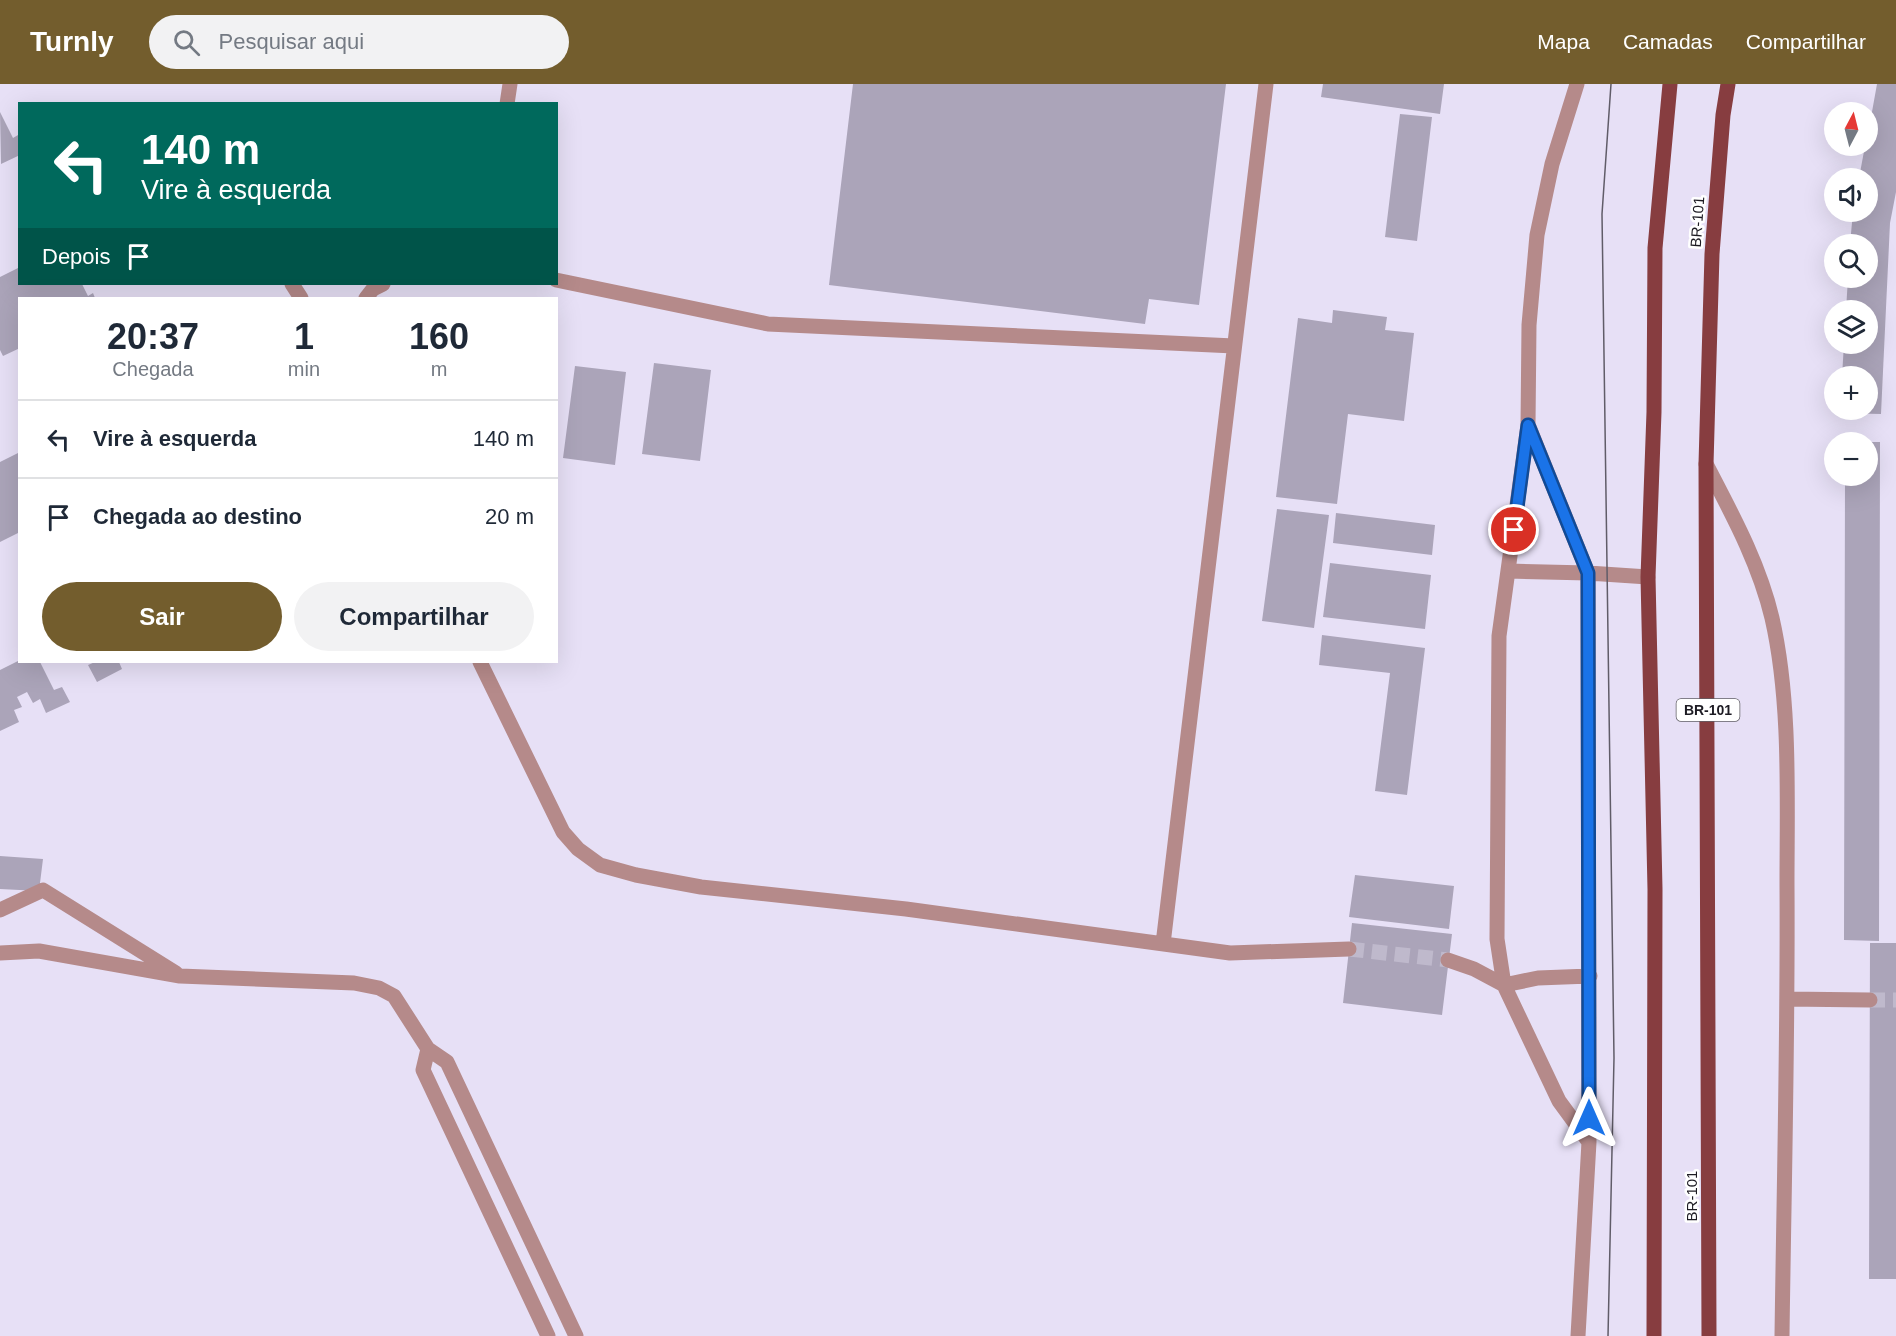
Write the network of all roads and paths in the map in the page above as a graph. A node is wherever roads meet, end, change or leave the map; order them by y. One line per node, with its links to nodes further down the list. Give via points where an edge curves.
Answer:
1 (510, 84): 6 (street)
2 (1266, 84): 10 (street)
3 (1576, 84): 11 (street, via 1552,164 1537,235 1529,325)
4 (1670, 84): 15 (main road, via 1655,248)
5 (1728, 84): 12 (main road, BR-101 / BR-101, via 1712,254)
6 (507, 102)
7 (558, 280): 10 (street, via 768,324)
8 (381, 285): 9 (street)
9 (367, 297)
10 (1234, 346): 18 (street)
11 (1528, 425): 13 (street); 14 (street)
12 (1706, 464): 25 (street, via 1762,581 1782,677 1787,793); 33 (main road, BR-101 / BR-101)
13 (1509, 571): 14 (street); 24 (street, via 1499,636 1497,939)
14 (1588, 573): 15 (street); 23 (street)
15 (1648, 577): 32 (main road, via 1655,889)
16 (480, 663): 18 (street, via 563,832 600,865 701,886)
17 (0, 910): 22 (street, via 43,890)
18 (1163, 944): 19 (street, via 1230,953)
19 (1349, 949)
20 (0, 953): 22 (street, via 39,951)
21 (1449, 960): 24 (street)
22 (180, 976): 27 (street, via 354,983 379,988 394,996)
23 (1590, 976): 24 (street, via 1538,978); 28 (street)
24 (1504, 985): 28 (street, via 1559,1101)
25 (1787, 999): 26 (street); 34 (street)
26 (1870, 1000)
27 (428, 1048): 29 (street, via 423,1070); 30 (street, via 447,1062)
28 (1589, 1142): 31 (street)
29 (548, 1336)
30 (576, 1336)
31 (1578, 1336)
32 (1654, 1336)
33 (1709, 1336)
34 (1782, 1336)

